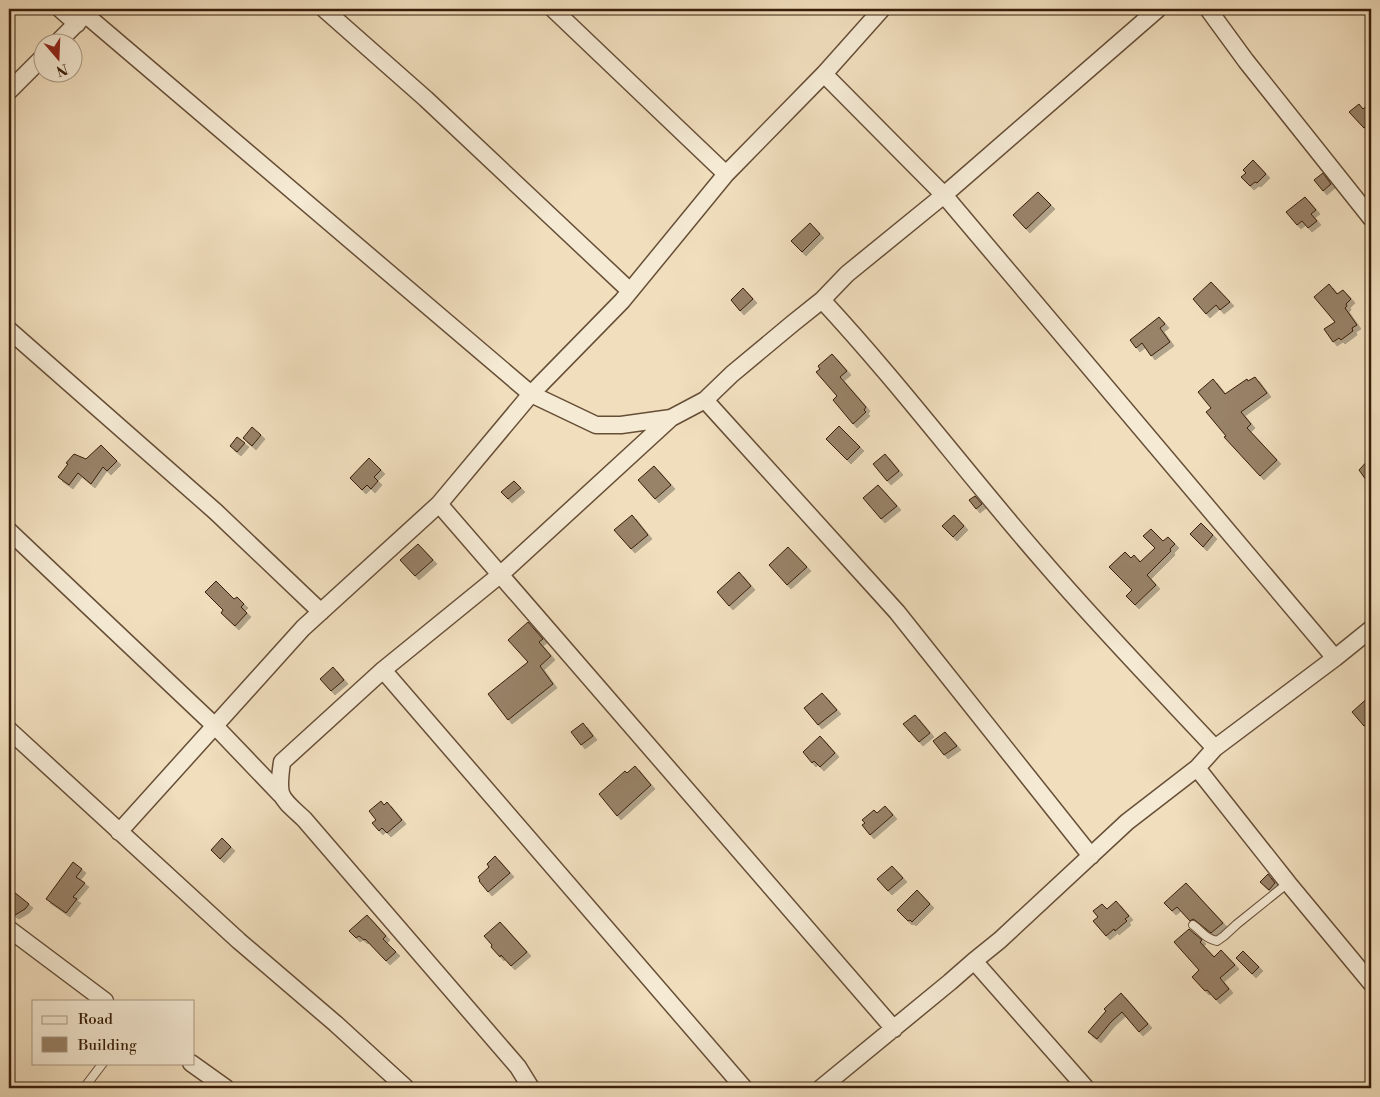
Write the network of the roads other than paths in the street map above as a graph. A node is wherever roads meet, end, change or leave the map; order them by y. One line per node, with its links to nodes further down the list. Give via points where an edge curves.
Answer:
1 (60, 9): 7 (street)
2 (324, 9): 15 (street, via 426,99)
3 (553, 9): 12 (street)
4 (882, 9): 10 (street)
5 (1158, 9): 13 (street)
6 (1208, 9): 14 (street)
7 (85, 16): 8 (street); 18 (street)
8 (68, 32)
9 (32, 68): 11 (street)
10 (824, 74): 12 (street); 13 (street)
11 (9, 92)
12 (726, 174): 15 (street)
13 (944, 195): 16 (street, via 847,274); 26 (street)
14 (1371, 218)
15 (630, 291): 18 (street)
16 (822, 300): 19 (street); 30 (street, via 913,403 1042,561)
17 (9, 330): 24 (street, via 216,512)
18 (531, 394): 20 (street, via 596,425); 21 (street)
19 (705, 400): 20 (street); 34 (street, via 897,612)
20 (671, 418): 23 (street)
21 (439, 504): 23 (street); 24 (street)
22 (9, 531): 28 (street)
23 (501, 574): 27 (street); 41 (street)
24 (321, 612): 28 (street)
25 (1371, 629): 26 (street)
26 (1335, 658): 30 (street)
27 (383, 670): 32 (street, via 282,762); 48 (street)
28 (215, 726): 32 (street); 33 (street)
29 (9, 730): 33 (street)
30 (1215, 748): 31 (street)
31 (1196, 768): 34 (street, via 1127,822); 35 (street)
32 (281, 795): 47 (street, via 518,1067)
33 (119, 832): 46 (street)
34 (1091, 856): 38 (street)
35 (1288, 883): 36 (lane, via 1217,941 1209,939); 39 (street)
36 (1193, 925)
37 (9, 929): 40 (street)
38 (974, 961): 41 (street); 50 (street)
39 (1371, 983)
40 (104, 1000)
41 (894, 1029): 49 (street)
42 (102, 1064): 44 (lane)
43 (192, 1064): 45 (street)
44 (84, 1088)
45 (226, 1088)
46 (406, 1088)
47 (531, 1088)
48 (744, 1088)
49 (821, 1088)
50 (1086, 1088)

